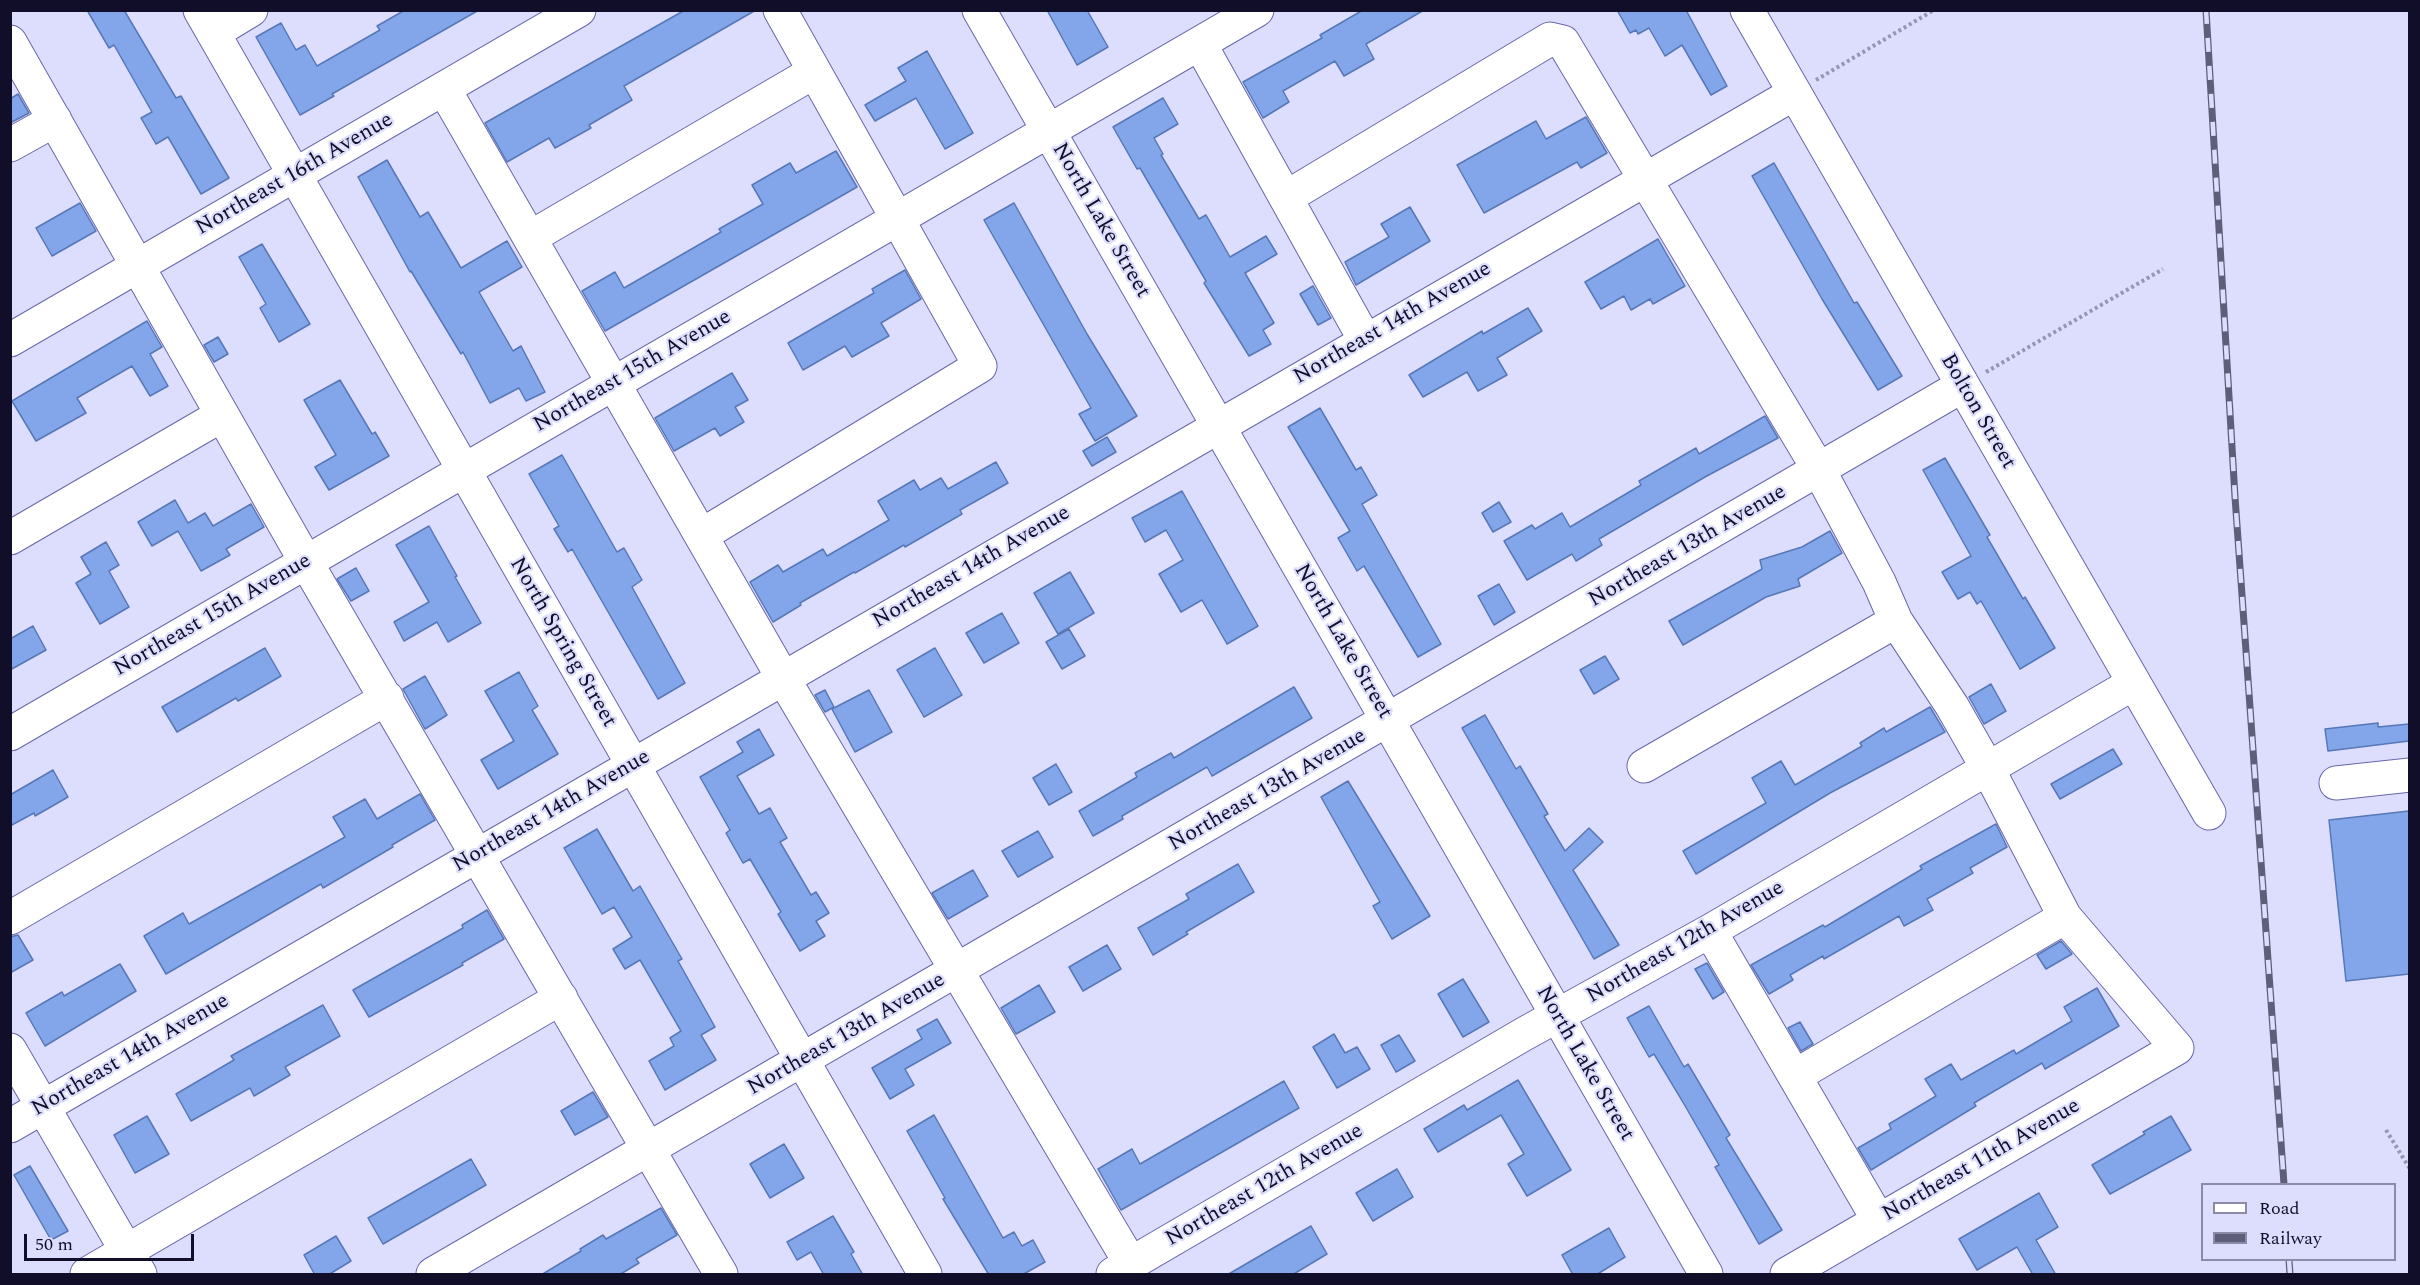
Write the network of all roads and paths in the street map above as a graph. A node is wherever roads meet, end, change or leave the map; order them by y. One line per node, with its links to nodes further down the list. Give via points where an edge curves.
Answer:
1 (251, 10): 8 (street)
2 (579, 10): 12 (street, Northeast 16th Avenue)
3 (780, 10): 11 (street)
4 (979, 10): 15 (street, North Lake Street)
5 (1257, 10): 10 (street, Northeast 15th Avenue)
6 (1747, 10): 13 (street, Bolton Street)
7 (1934, 10): 13 (path)
8 (206, 22): 17 (street, North Spring Street)
9 (10, 42): 14 (street)
10 (1200, 44): 15 (street, Northeast 15th Avenue); 19 (street)
11 (814, 72): 20 (street); 21 (street)
12 (444, 89): 17 (street, Northeast 16th Avenue); 21 (street)
13 (1795, 93): 18 (street, Northeast 14th Avenue); 27 (street, Bolton Street)
14 (55, 120): 16 (street); 22 (street)
15 (1050, 132): 20 (street, Northeast 15th Avenue); 29 (street, North Lake Street)
16 (10, 146)
17 (294, 176): 22 (street, Northeast 16th Avenue); 30 (street, North Spring Street)
18 (1645, 179): 19 (street, via 1563,42 1550,39); 25 (street, Northeast 14th Avenue); 31 (street)
19 (1287, 197): 25 (street)
20 (898, 219): 26 (street, Northeast 15th Avenue); 32 (street, via 980,366)
21 (531, 237): 26 (street)
22 (137, 267): 24 (street, Northeast 16th Avenue); 28 (street)
23 (2163, 269): 27 (path)
24 (10, 340)
25 (1365, 340): 29 (street, Northeast 14th Avenue)
26 (615, 382): 30 (street, Northeast 15th Avenue); 32 (street)
27 (1962, 386): 31 (street, Northeast 13th Avenue); 37 (street, Bolton Street)
28 (222, 415): 33 (street); 34 (street)
29 (1217, 426): 36 (street, Northeast 14th Avenue); 39 (street, North Lake Street)
30 (463, 470): 34 (street, Northeast 15th Avenue); 41 (street, North Spring Street)
31 (1819, 470): 35 (street); 39 (street, Northeast 13th Avenue)
32 (702, 535): 36 (street)
33 (10, 538)
34 (306, 562): 38 (street); 40 (street, Northeast 15th Avenue)
35 (1896, 621): 42 (street); 43 (street)
36 (783, 678): 41 (street, Northeast 14th Avenue); 51 (street)
37 (2134, 683): 43 (street, Northeast 12th Avenue); 46 (street, Bolton Street)
38 (387, 698): 47 (street); 49 (street)
39 (1388, 721): 51 (street, Northeast 13th Avenue); 53 (street, North Lake Street)
40 (10, 734)
41 (631, 765): 47 (street, Northeast 14th Avenue); 55 (street, North Spring Street)
42 (1644, 766)
43 (1988, 769): 48 (street); 50 (street, Northeast 12th Avenue)
44 (2409, 775): 45 (street)
45 (2336, 783)
46 (2209, 813)
47 (477, 856): 52 (street); 57 (street, Northeast 14th Avenue)
48 (2066, 917): 56 (street); 62 (street, Northeast 11th Avenue, via 2177,1048)
49 (10, 918)
50 (1710, 931): 53 (street, Northeast 12th Avenue); 56 (street)
51 (958, 971): 55 (street, Northeast 13th Avenue); 64 (street)
52 (561, 998): 60 (street); 63 (street)
53 (1556, 1016): 64 (street, Northeast 12th Avenue); 69 (street, North Lake Street)
54 (10, 1050): 57 (street)
55 (802, 1061): 60 (street, Northeast 13th Avenue); 68 (street, North Spring Street)
56 (1795, 1076): 62 (street)
57 (43, 1107): 58 (street, Northeast 14th Avenue); 63 (street)
58 (10, 1126)
59 (2386, 1130): 61 (path)
60 (648, 1150): 66 (street, Northeast 13th Avenue); 67 (street)
61 (2409, 1169)
62 (1879, 1221): 70 (street, Northeast 11th Avenue)
63 (134, 1263): 65 (street)
64 (1122, 1269)
65 (87, 1275)
66 (434, 1275)
67 (721, 1275)
68 (925, 1275)
69 (1706, 1275)
70 (1787, 1275)

